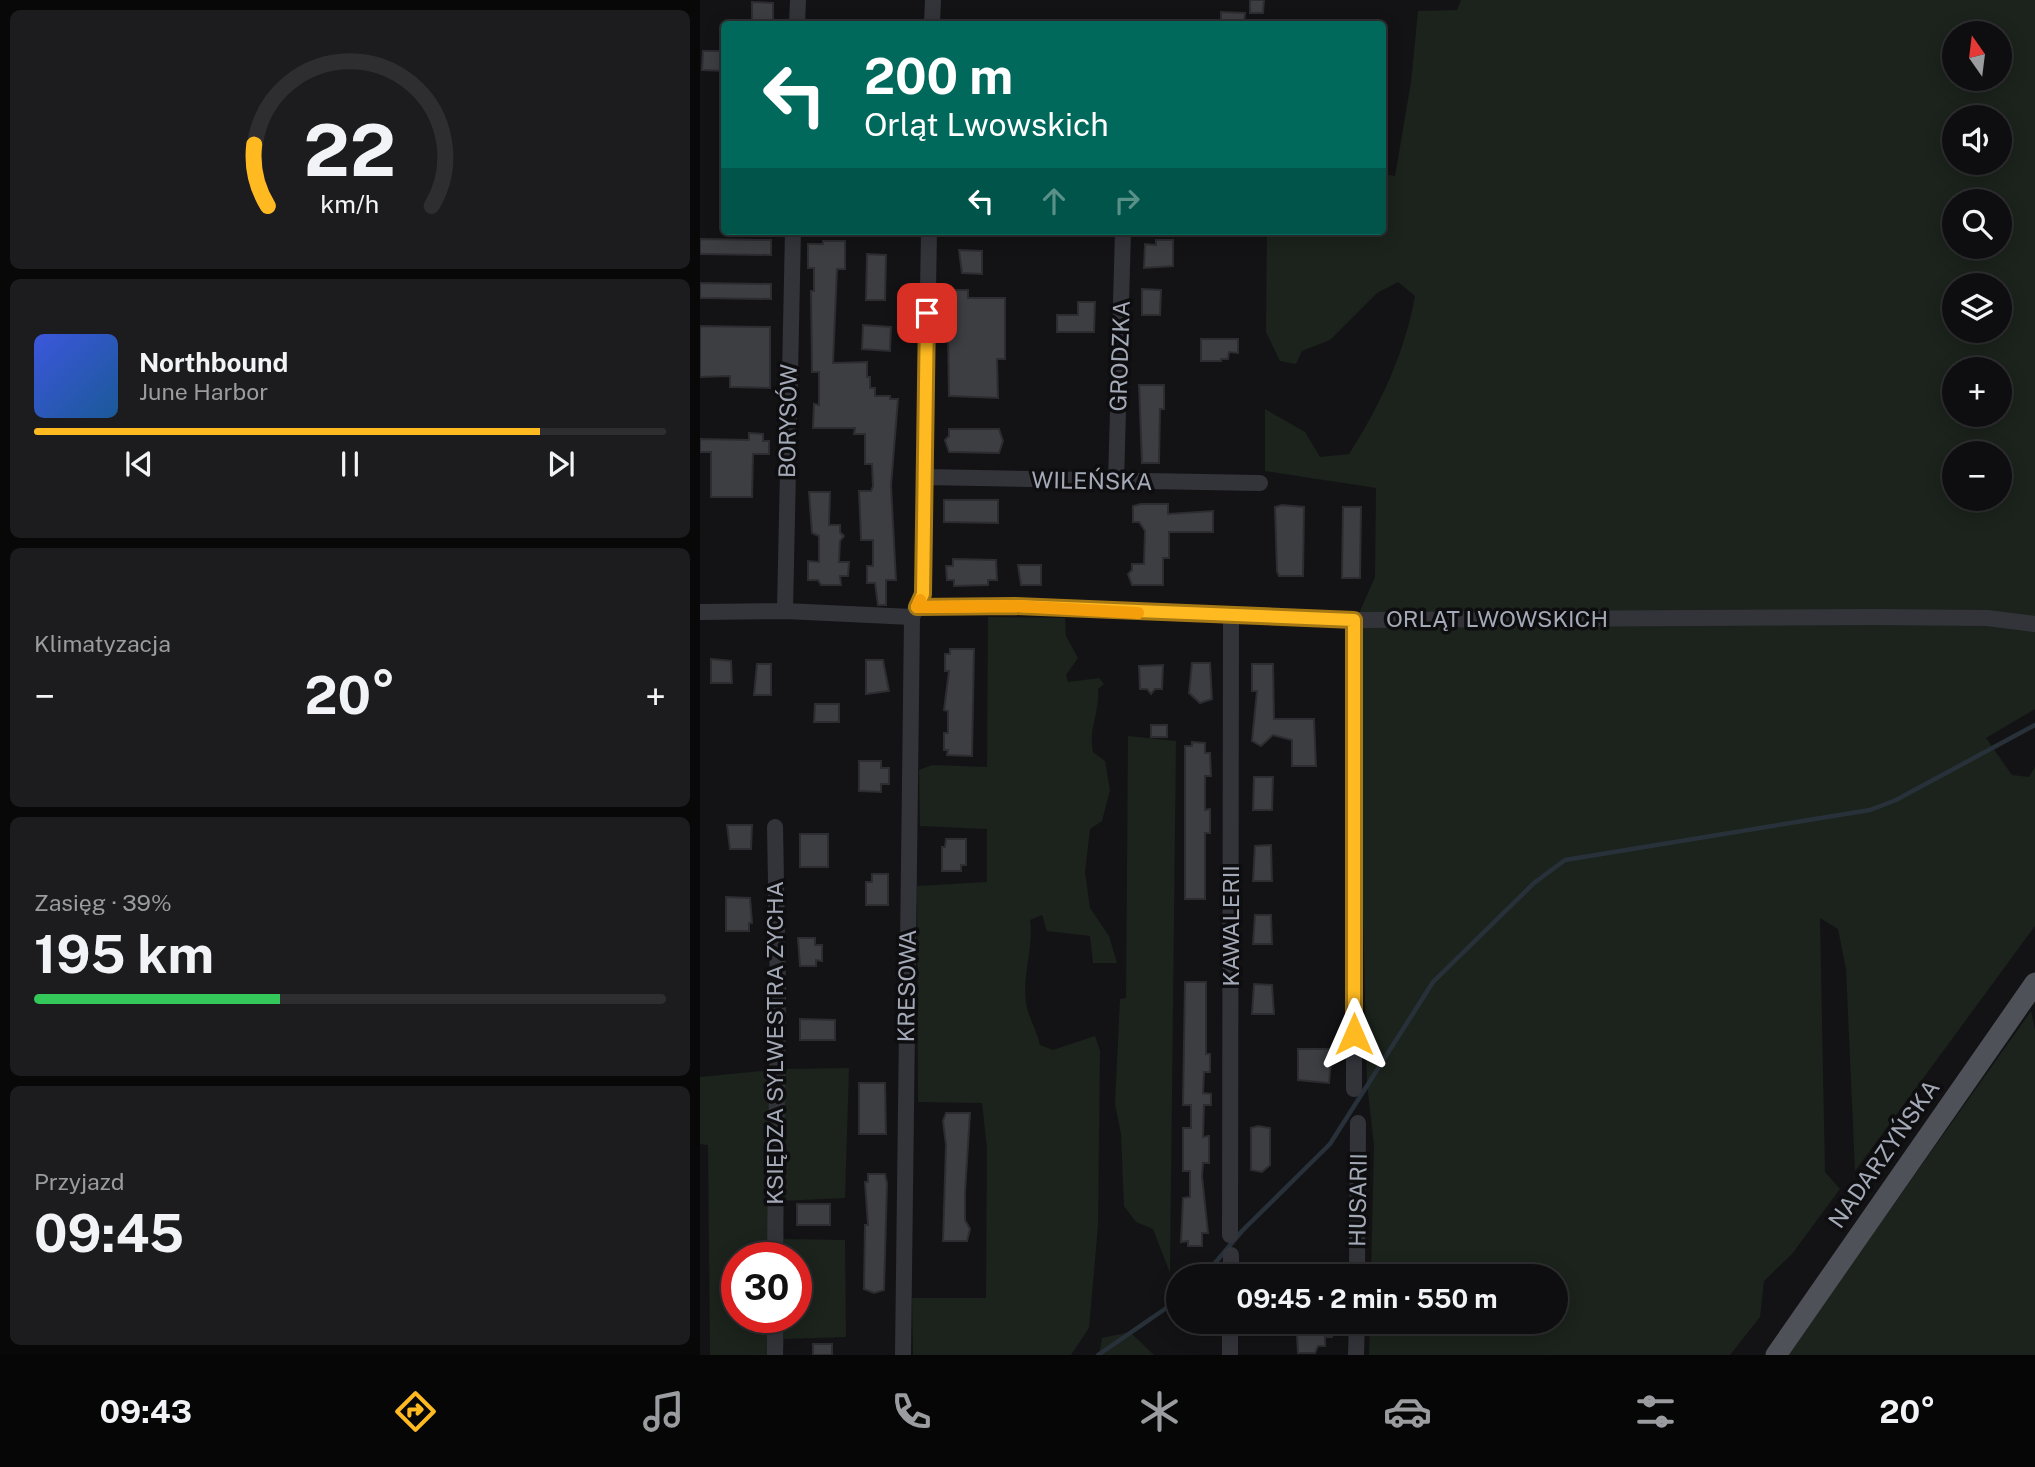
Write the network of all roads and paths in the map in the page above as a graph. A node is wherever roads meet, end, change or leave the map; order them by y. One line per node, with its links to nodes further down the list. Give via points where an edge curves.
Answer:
1 (798, 0): 3 (street)
2 (933, 0): 4 (street)
3 (797, 21)
4 (932, 21)
5 (793, 235): 11 (street, BORYSÓW)
6 (929, 235): 8 (street, KRESOWA)
7 (1123, 235): 9 (street, GRODZKA)
8 (924, 477): 9 (street, WILEŃSKA); 13 (street, KRESOWA, via 923,594)
9 (1116, 482): 10 (street, WILEŃSKA)
10 (1260, 483)
11 (785, 611): 12 (street, ORLĄT LWOWSKICH); 13 (street, ORLĄT LWOWSKICH)
12 (700, 612)
13 (914, 612): 14 (street, ORLĄT LWOWSKICH, via 1015,606); 30 (street, KRESOWA)
14 (1231, 618): 15 (street, ORLĄT LWOWSKICH); 21 (street, KAWALERII)
15 (1354, 620): 16 (street, ORLĄT LWOWSKICH, via 1874,617 1987,618); 19 (street)
16 (2035, 624)
17 (775, 827): 22 (street, KSIĘDZA SYLWESTRA ZYCHA)
18 (2035, 983): 33 (main road, NADARZYŃSKA)
19 (1353, 1089)
20 (1358, 1124): 25 (street, HUSARII)
21 (1230, 1235)
22 (775, 1242)
23 (1231, 1255): 24 (street)
24 (1231, 1264)
25 (1357, 1264)
26 (775, 1333): 29 (street)
27 (1230, 1334): 31 (street)
28 (1357, 1334): 32 (street)
29 (775, 1355)
30 (903, 1355)
31 (1230, 1355)
32 (1356, 1355)
33 (1776, 1355)

